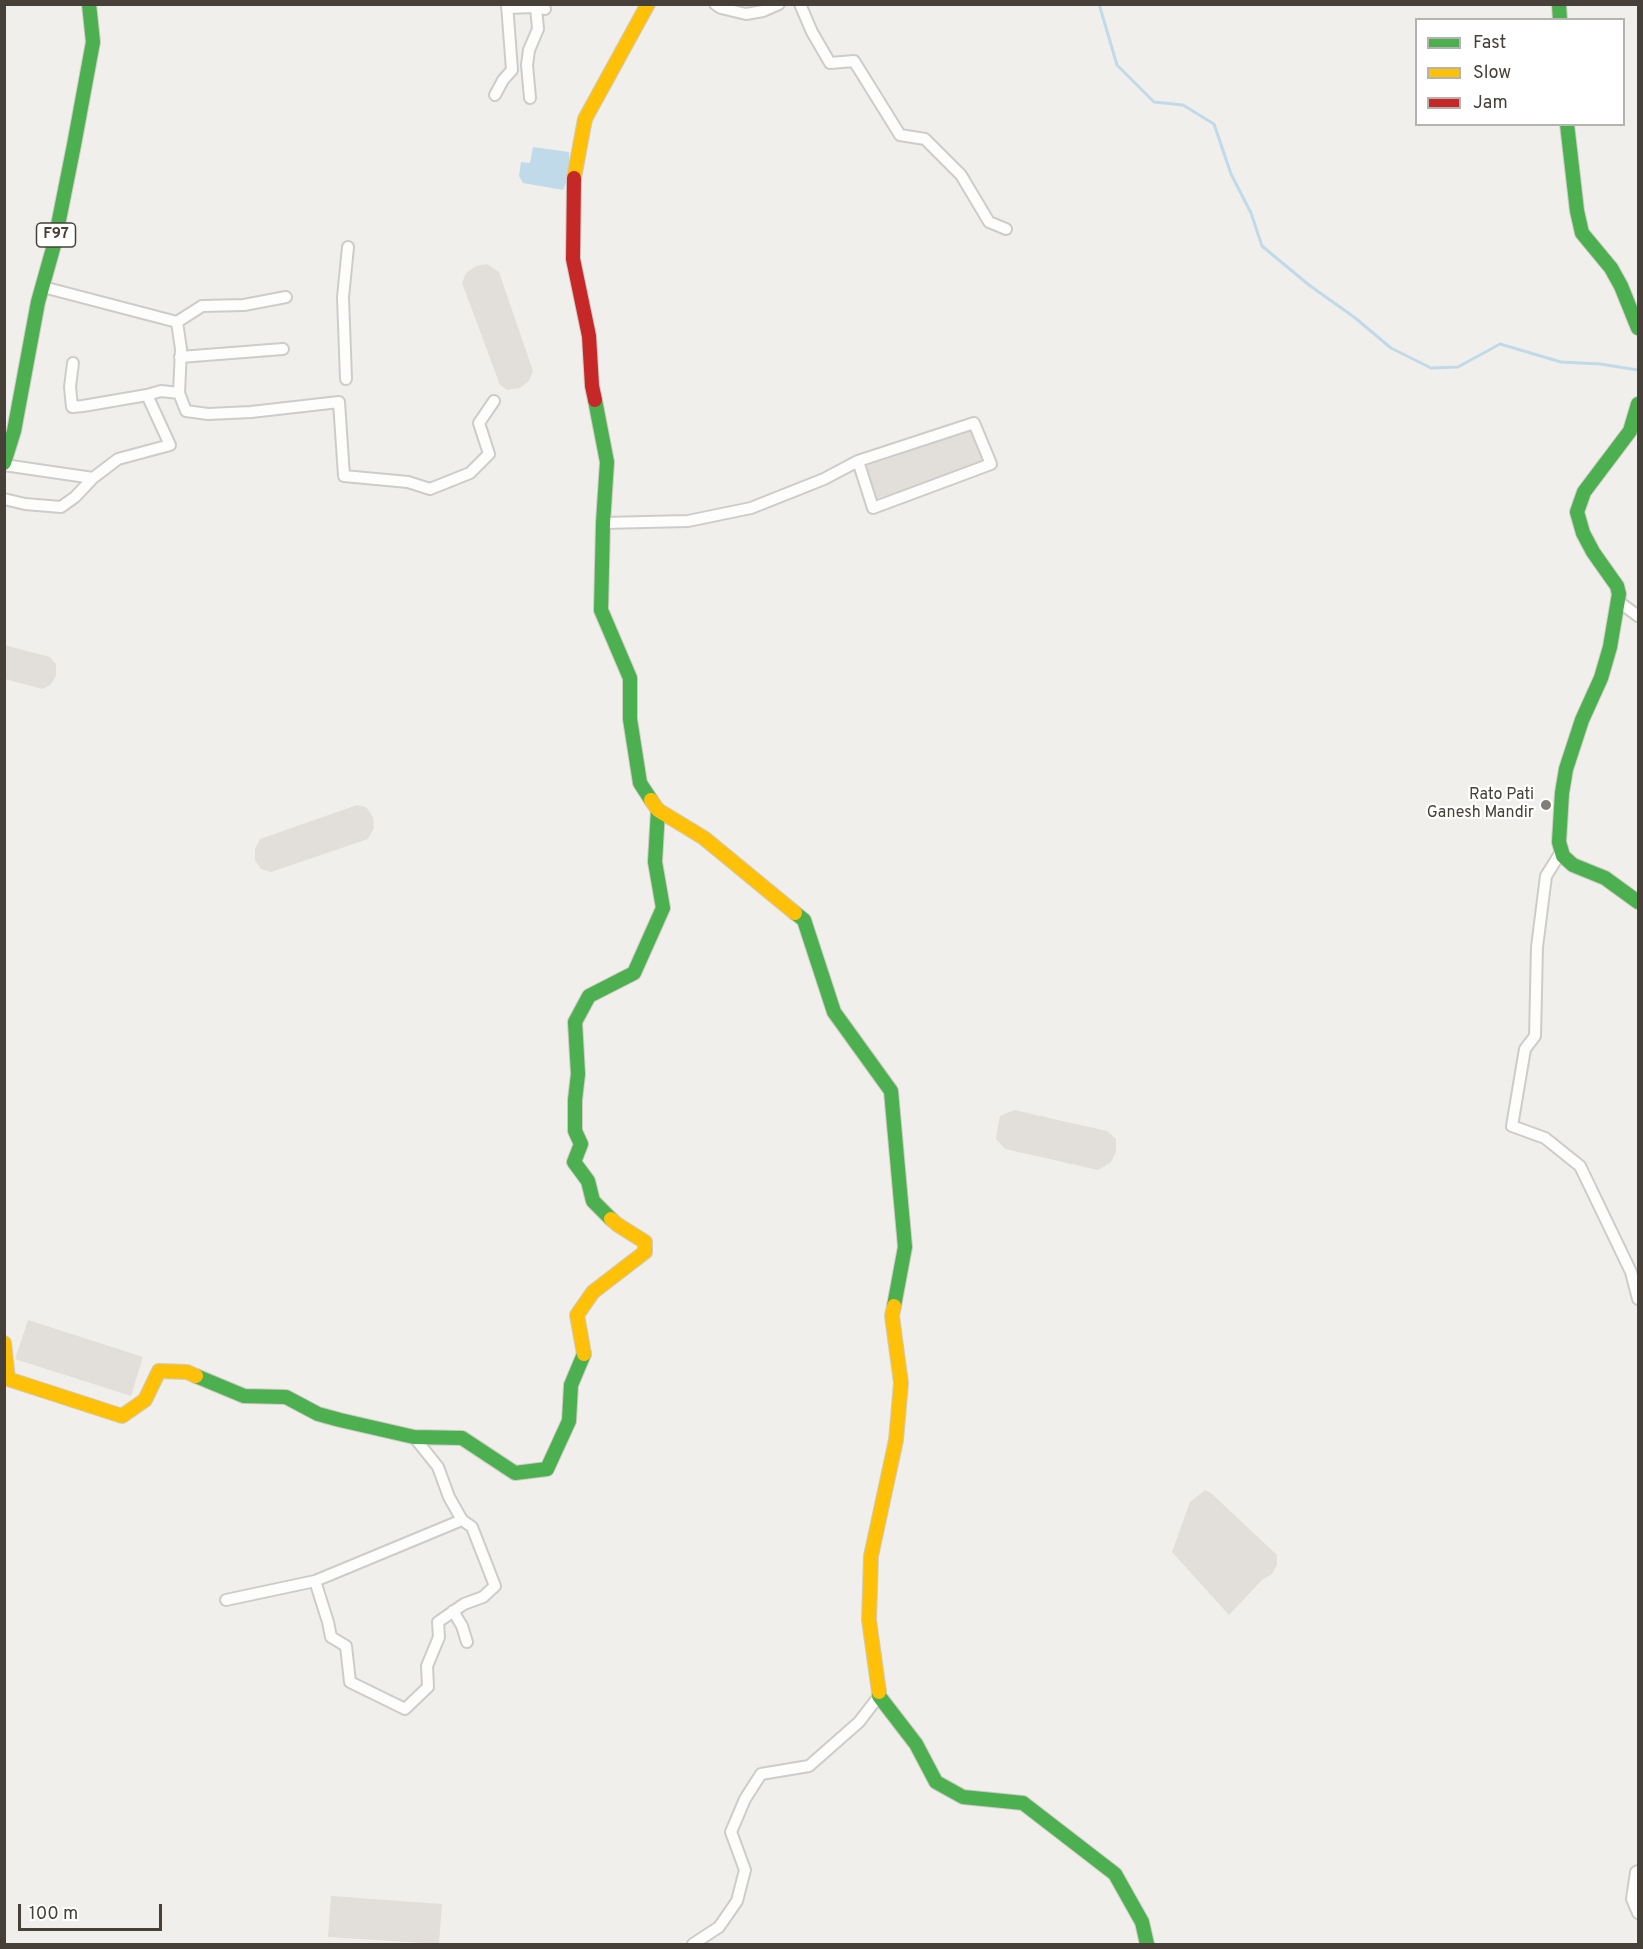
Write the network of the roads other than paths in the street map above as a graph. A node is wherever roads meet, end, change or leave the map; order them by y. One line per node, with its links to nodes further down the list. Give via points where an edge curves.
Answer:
1 (89, 4): 12 (main road, F97, via 93,42)
2 (648, 4): 29 (main road, via 585,119 573,184 573,260 589,336 592,386 607,462)
3 (715, 4): 4 (street, via 746,14)
4 (779, 4)
5 (800, 4): 10 (street, via 830,63 854,61 900,135 924,139 961,175 989,222)
6 (507, 6): 7 (street, via 512,70); 8 (street, via 540,8 527,65)
7 (495, 95)
8 (530, 98)
9 (1567, 126): 15 (main road, via 1582,233 1611,268)
10 (1006, 229)
11 (348, 247): 19 (street, via 343,297)
12 (43, 287): 14 (street); 26 (main road, F97)
13 (286, 297): 14 (street, via 202,306)
14 (177, 322): 17 (street)
15 (1638, 328)
16 (283, 349): 17 (street)
17 (180, 357): 20 (street)
18 (73, 363): 21 (street, via 72,407)
19 (346, 379)
20 (179, 393): 21 (street); 22 (street, via 186,411 208,414 339,402 344,476 408,482 430,489 470,473 489,453 479,423)
21 (147, 394): 27 (street, via 170,445 118,459)
22 (494, 401)
23 (1638, 404): 24 (main road)
24 (1634, 434): 30 (main road, via 1584,492 1577,512 1593,552 1619,590)
25 (858, 461): 25 (street, via 974,423 991,464 873,508); 29 (street, via 751,508 688,521)
26 (4, 464): 27 (street)
27 (93, 478): 28 (street, via 61,507)
28 (4, 499)
29 (603, 523): 32 (main road, via 601,609 630,678 630,719 640,783)
30 (1619, 602): 31 (street); 33 (main road, via 1601,678 1566,768 1559,842)
31 (1638, 616)
32 (658, 810): 37 (main road, via 655,862 663,908 634,973 589,996 575,1022 575,1131 581,1144 574,1162 588,1180 593,1201 618,1225 645,1242 645,1252 593,1292 578,1315 585,1353 571,1385 569,1421 548,1468 515,1473 462,1438); 43 (main road, via 704,838 804,921 834,1012 891,1091 905,1247 892,1316 901,1383 896,1440 871,1556 869,1620)
33 (1562, 852): 34 (main road, via 1573,865 1605,878); 35 (street, via 1546,876 1537,947 1535,1036 1525,1049 1512,1126 1545,1138 1580,1166 1631,1272)
34 (1638, 902)
35 (1638, 1299)
36 (4, 1343): 37 (main road, via 8,1379 122,1416 145,1400 159,1371 187,1372 244,1396 286,1396 318,1414)
37 (414, 1437): 38 (street, via 438,1467)
38 (462, 1520): 39 (street); 41 (street, via 472,1527 495,1586 483,1597)
39 (315, 1581): 40 (street); 41 (street, via 331,1637 346,1646 350,1682 405,1708 428,1687 427,1666 439,1637 438,1622)
40 (226, 1600)
41 (453, 1611): 42 (street)
42 (467, 1642)
43 (879, 1696): 46 (street, via 859,1722 809,1766 761,1774 731,1832 745,1870 737,1901 719,1927); 47 (main road, via 916,1744 936,1782 963,1797 1023,1803 1115,1874 1142,1922)
44 (1638, 1870): 45 (street, via 1632,1899)
45 (1638, 1913)
46 (693, 1944)
47 (1147, 1944)

